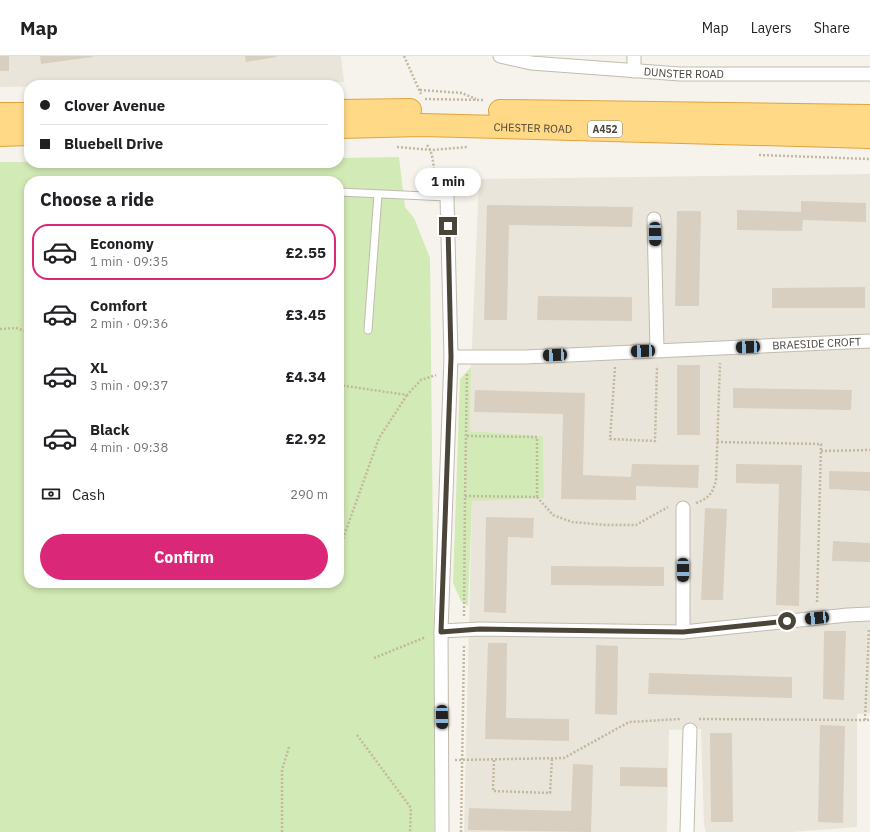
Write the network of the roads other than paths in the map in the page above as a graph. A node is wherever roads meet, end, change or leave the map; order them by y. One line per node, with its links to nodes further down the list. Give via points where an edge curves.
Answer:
1 (500, 56): 3 (street, DUNSTER ROAD, via 531,63)
2 (634, 56): 3 (street)
3 (634, 71): 4 (street, DUNSTER ROAD, via 686,74)
4 (870, 74)
5 (344, 111): 6 (highway, CHESTER ROAD / A452)
6 (422, 111): 9 (highway, CHESTER ROAD / A452); 10 (highway, CHESTER ROAD / A452); 13 (highway, CHESTER ROAD / A452)
7 (0, 114): 8 (highway)
8 (24, 114)
9 (870, 116)
10 (344, 126)
11 (24, 134): 12 (highway)
12 (0, 135)
13 (870, 138)
14 (344, 192): 15 (lane)
15 (378, 194): 16 (lane); 18 (lane)
16 (447, 197): 21 (street)
17 (654, 219): 20 (street)
18 (368, 330)
19 (870, 341): 20 (street, BRAESIDE CROFT)
20 (657, 350): 21 (street, BRAESIDE CROFT, via 525,357 467,356)
21 (450, 364): 24 (street)
22 (683, 508): 25 (street)
23 (870, 614): 25 (street)
24 (441, 632): 25 (street); 27 (street)
25 (683, 632)
26 (689, 722): 28 (street)
27 (442, 832)
28 (687, 832)

